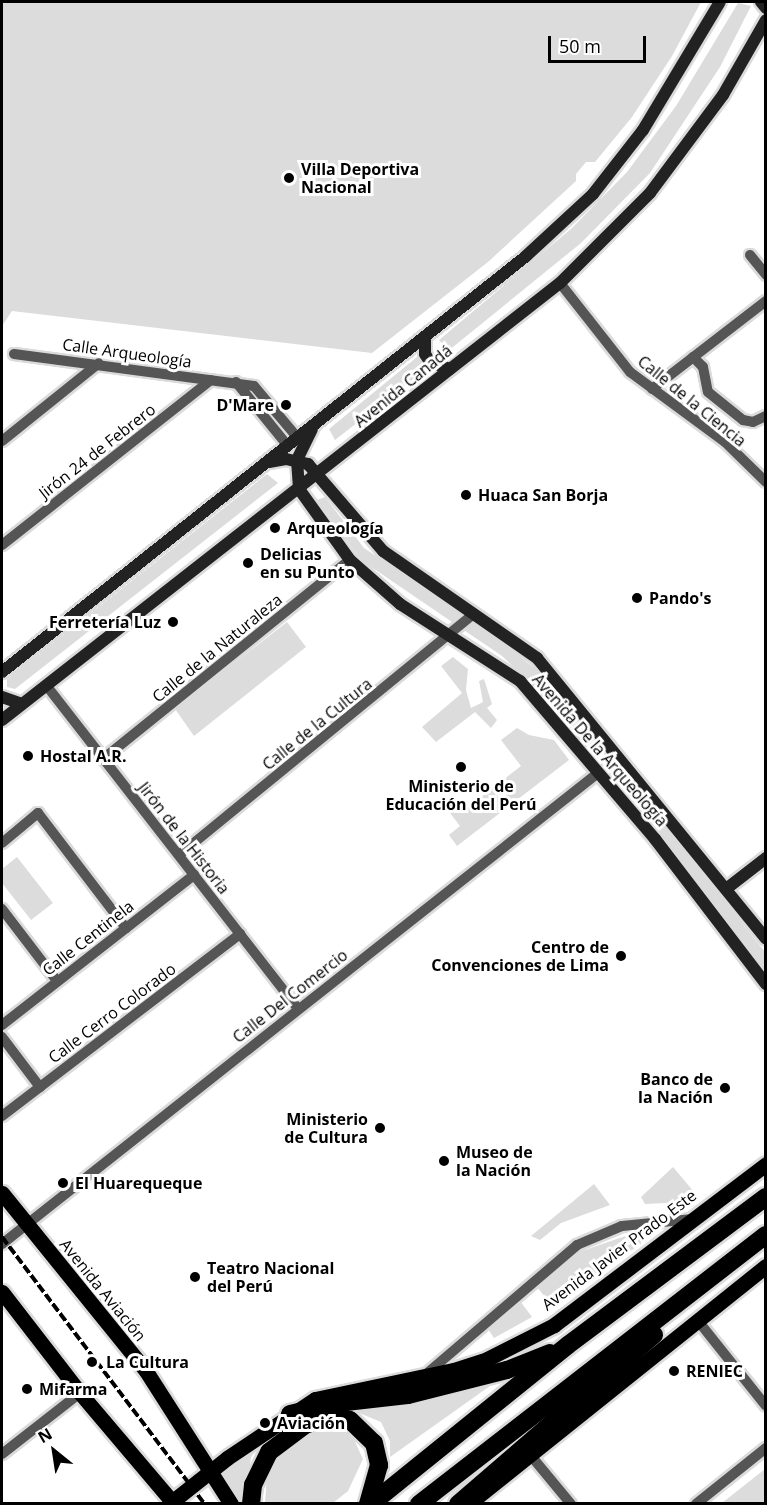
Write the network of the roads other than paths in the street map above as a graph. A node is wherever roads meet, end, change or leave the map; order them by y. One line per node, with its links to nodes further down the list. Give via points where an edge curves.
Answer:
1 (720, 2): 9 (main road, Avenida Canadá, via 643,130 593,194 525,257)
2 (761, 2): 3 (main road)
3 (765, 8)
4 (765, 20): 7 (main road, Avenida Canadá, via 723,95 650,193)
5 (750, 255): 6 (street)
6 (765, 275)
7 (560, 283): 13 (main road, Avenida Canadá); 15 (street, Calle de la Ciencia, via 630,372)
8 (765, 301): 11 (street)
9 (425, 337): 13 (main road, via 425,354 430,362); 17 (main road, Avenida Canadá)
10 (14, 354): 12 (street, Calle Arqueología)
11 (693, 357): 15 (street); 16 (street, via 703,367 708,392 743,420 753,422)
12 (99, 363): 14 (street, Calle Arqueología); 18 (street)
13 (450, 369): 22 (main road, Avenida Canadá)
14 (211, 380): 19 (street, Calle Arqueología, via 254,386); 25 (street, Jirón 24 de Febrero)
15 (652, 389): 23 (street, Calle de la Ciencia, via 724,442)
16 (765, 417)
17 (314, 424): 19 (main road, Avenida Canadá); 20 (main road)
18 (2, 441)
19 (292, 441): 21 (main road, Avenida Canadá)
20 (297, 460): 21 (main road); 22 (main road, Avenida De la Arqueología); 24 (main road)
21 (265, 462): 29 (main road, Avenida Canadá)
22 (319, 473): 24 (main road, Avenida Canadá); 27 (main road, Avenida De la Arqueología, via 361,529 383,551)
23 (765, 482)
24 (299, 489): 26 (main road, Avenida De la Arqueología); 30 (main road, Avenida Canadá)
25 (2, 545)
26 (350, 560): 28 (main road, Avenida De la Arqueología, via 373,584); 34 (street, Calle de la Naturaleza)
27 (473, 614): 28 (street, Calle de la Cultura); 40 (main road, Avenida De la Arqueología, via 545,666)
28 (449, 637): 35 (main road, Avenida De la Arqueología, via 520,681); 37 (street, Calle de la Cultura)
29 (2, 672)
30 (46, 685): 32 (main road, Avenida Canadá); 34 (street, Jirón de la Historia)
31 (2, 697): 32 (main road)
32 (22, 704): 33 (main road, Avenida Canadá)
33 (2, 720)
34 (103, 759): 37 (street, Jirón de la Historia)
35 (598, 773): 46 (main road, Avenida De la Arqueología, via 655,839); 47 (street, Calle Del Comercio)
36 (2, 843): 42 (street, via 38,813)
37 (178, 855): 39 (street, Jirón de la Historia)
38 (765, 858): 40 (main road)
39 (194, 875): 42 (street, Calle Centinela); 43 (street, Jirón de la Historia)
40 (726, 890): 44 (main road, Avenida De la Arqueología)
41 (2, 909): 45 (street)
42 (126, 928): 45 (street, Calle Centinela)
43 (240, 934): 47 (street, Jirón de la Historia); 50 (street, Calle Cerro Colorado)
44 (765, 939)
45 (57, 981): 48 (street, Calle Centinela)
46 (765, 984)
47 (298, 1009): 56 (street, Calle Del Comercio)
48 (2, 1025)
49 (2, 1037): 50 (street)
50 (40, 1087): 51 (street, Calle Cerro Colorado)
51 (2, 1116)
52 (765, 1164): 55 (main road, Avenida Javier Prado Este)
53 (2, 1193): 56 (main road, Avenida Aviación)
54 (765, 1197): 63 (highway)
55 (693, 1219): 64 (main road, Avenida Javier Prado Este, via 554,1324 487,1359); 64 (street, via 622,1226 577,1245)
56 (26, 1224): 58 (street, Calle Del Comercio); 71 (main road, Avenida Aviación, via 174,1408)
57 (765, 1235): 60 (highway)
58 (2, 1244)
59 (765, 1266): 62 (main road)
60 (711, 1276): 77 (highway); 78 (highway, via 682,1311)
61 (2, 1292): 65 (main road)
62 (699, 1322): 66 (street); 70 (main road)
63 (568, 1345): 67 (highway, via 507,1370 457,1383); 76 (highway)
64 (420, 1379): 67 (main road, Avenida Javier Prado Este, via 333,1393)
65 (80, 1393): 69 (street); 73 (main road)
66 (765, 1406)
67 (290, 1414): 71 (main road, Avenida Javier Prado Este)
68 (765, 1448): 72 (street)
69 (2, 1454)
70 (532, 1457): 79 (main road); 80 (street)
71 (208, 1473): 73 (main road, Avenida Javier Prado Este); 74 (main road, Avenida Aviación)
72 (710, 1499): 81 (street)
73 (172, 1503)
74 (231, 1503)
75 (251, 1503): 76 (highway, via 253,1485 269,1452 304,1425 333,1416 350,1420 374,1443 379,1465)
76 (370, 1503)
77 (419, 1503)
78 (458, 1503)
79 (469, 1503)
80 (571, 1503)
81 (696, 1503)

